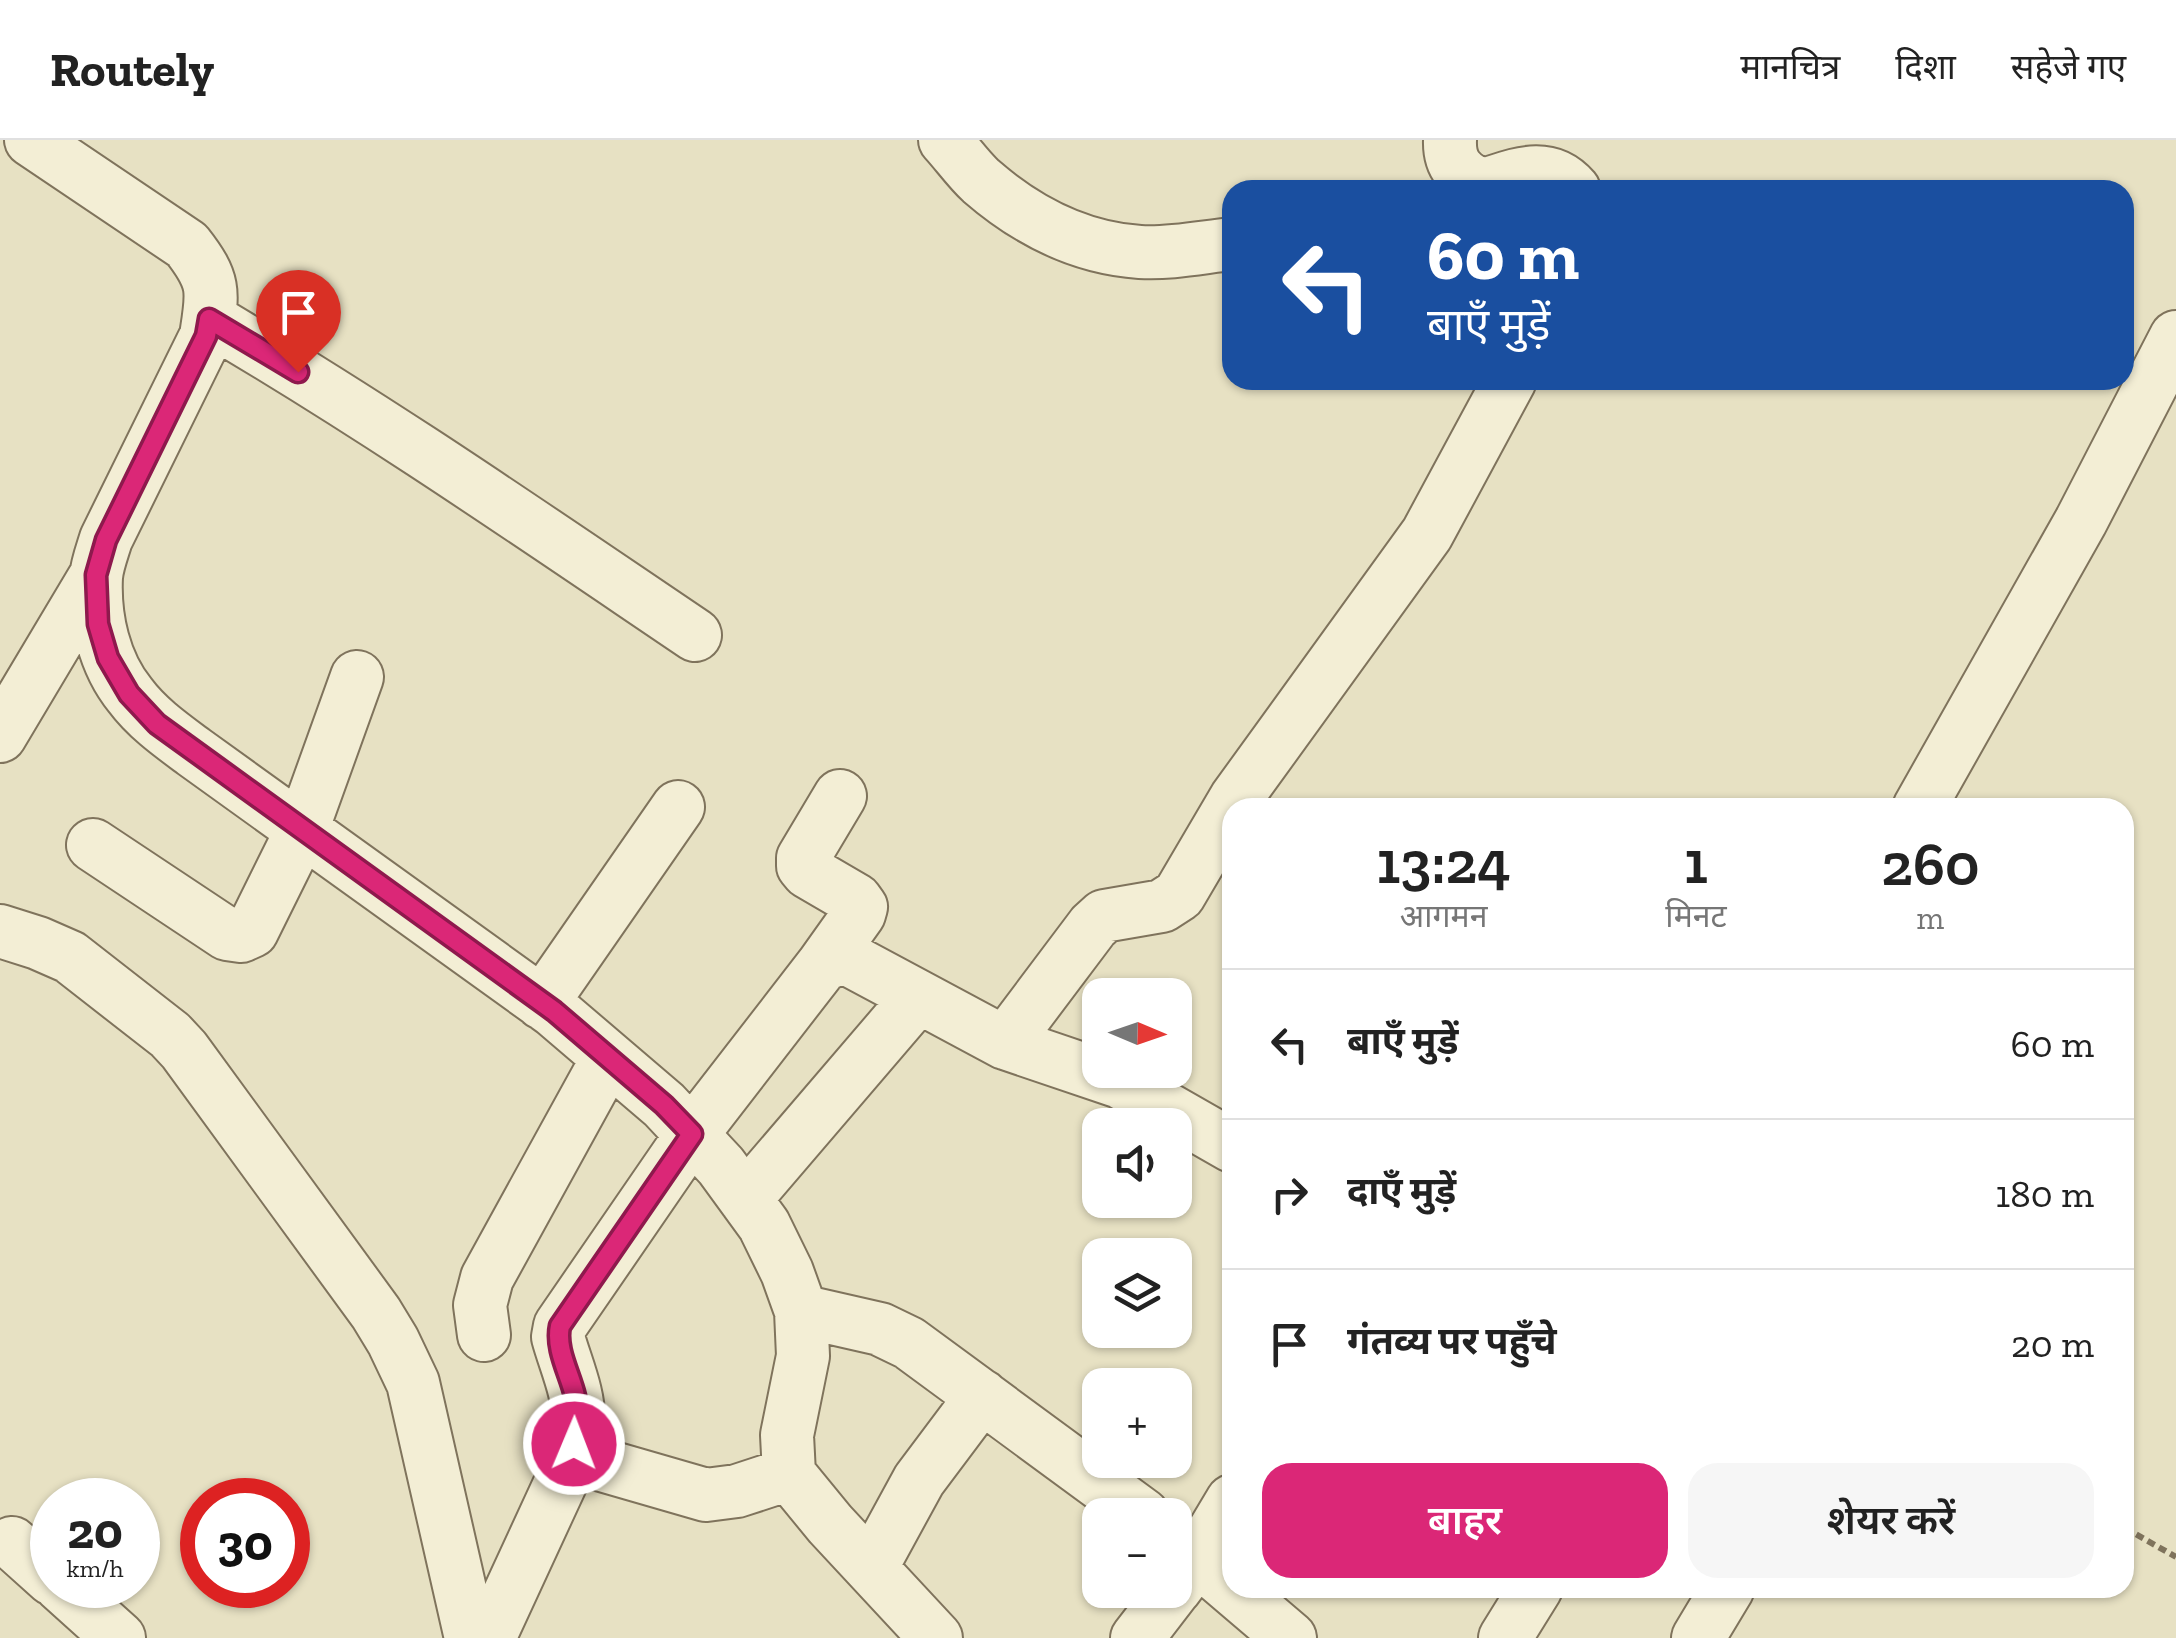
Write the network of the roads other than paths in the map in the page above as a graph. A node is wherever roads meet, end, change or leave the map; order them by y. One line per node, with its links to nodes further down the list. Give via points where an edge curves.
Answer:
1 (31, 140): 8 (street, via 187,246 206,269)
2 (946, 140): 7 (street, via 992,189 1060,233 1144,252)
3 (1450, 140): 4 (street)
4 (1467, 180)
5 (1502, 180): 6 (street, via 1534,170)
6 (1563, 180)
7 (1222, 245)
8 (209, 319): 11 (street); 12 (street, via 316,382)
9 (2176, 337): 17 (street)
10 (1505, 390): 16 (street, via 1427,534)
11 (96, 575): 14 (street); 20 (street, via 98,624 129,694 157,724)
12 (695, 635)
13 (358, 677): 20 (street)
14 (0, 736)
15 (840, 796): 23 (street, via 803,866 861,906)
16 (1236, 798)
17 (1925, 798)
18 (678, 807): 25 (street)
19 (1222, 822): 26 (street, via 1179,895 1162,906 1104,916)
20 (302, 830): 21 (street, via 252,931 242,936 228,934); 25 (street)
21 (93, 845)
22 (0, 931): 34 (street, via 70,957 184,1050 376,1313)
23 (822, 966): 24 (street, via 850,960); 28 (street)
24 (918, 998): 26 (street); 30 (street)
25 (542, 1003): 27 (street)
26 (1005, 1043): 29 (street, via 1120,1082)
27 (608, 1058): 28 (street); 32 (street, via 487,1278 480,1305)
28 (692, 1134): 30 (street); 33 (street, via 560,1326)
29 (1222, 1140)
30 (745, 1199): 31 (street, via 764,1225)
31 (801, 1311): 35 (street, via 893,1334); 37 (street, via 803,1356 786,1435)
32 (484, 1335): 33 (street); 34 (street, via 458,1338)
33 (562, 1349): 36 (street, via 578,1418)
34 (412, 1383): 51 (street)
35 (982, 1396): 38 (street); 43 (street, via 919,1480)
36 (571, 1456): 37 (street, via 706,1495); 51 (street)
37 (789, 1474): 43 (street)
38 (1120, 1498)
39 (1222, 1514): 41 (street)
40 (12, 1543): 42 (street)
41 (1192, 1554)
42 (30, 1559)
43 (871, 1568): 53 (street)
44 (1192, 1576): 45 (street)
45 (1222, 1595)
46 (1227, 1598): 55 (street)
47 (1530, 1598): 56 (street)
48 (1722, 1598): 57 (street)
49 (86, 1608): 52 (street)
50 (1156, 1608): 54 (street)
51 (493, 1634)
52 (119, 1638)
53 (936, 1638)
54 (1137, 1638)
55 (1290, 1638)
56 (1505, 1638)
57 (1698, 1638)

